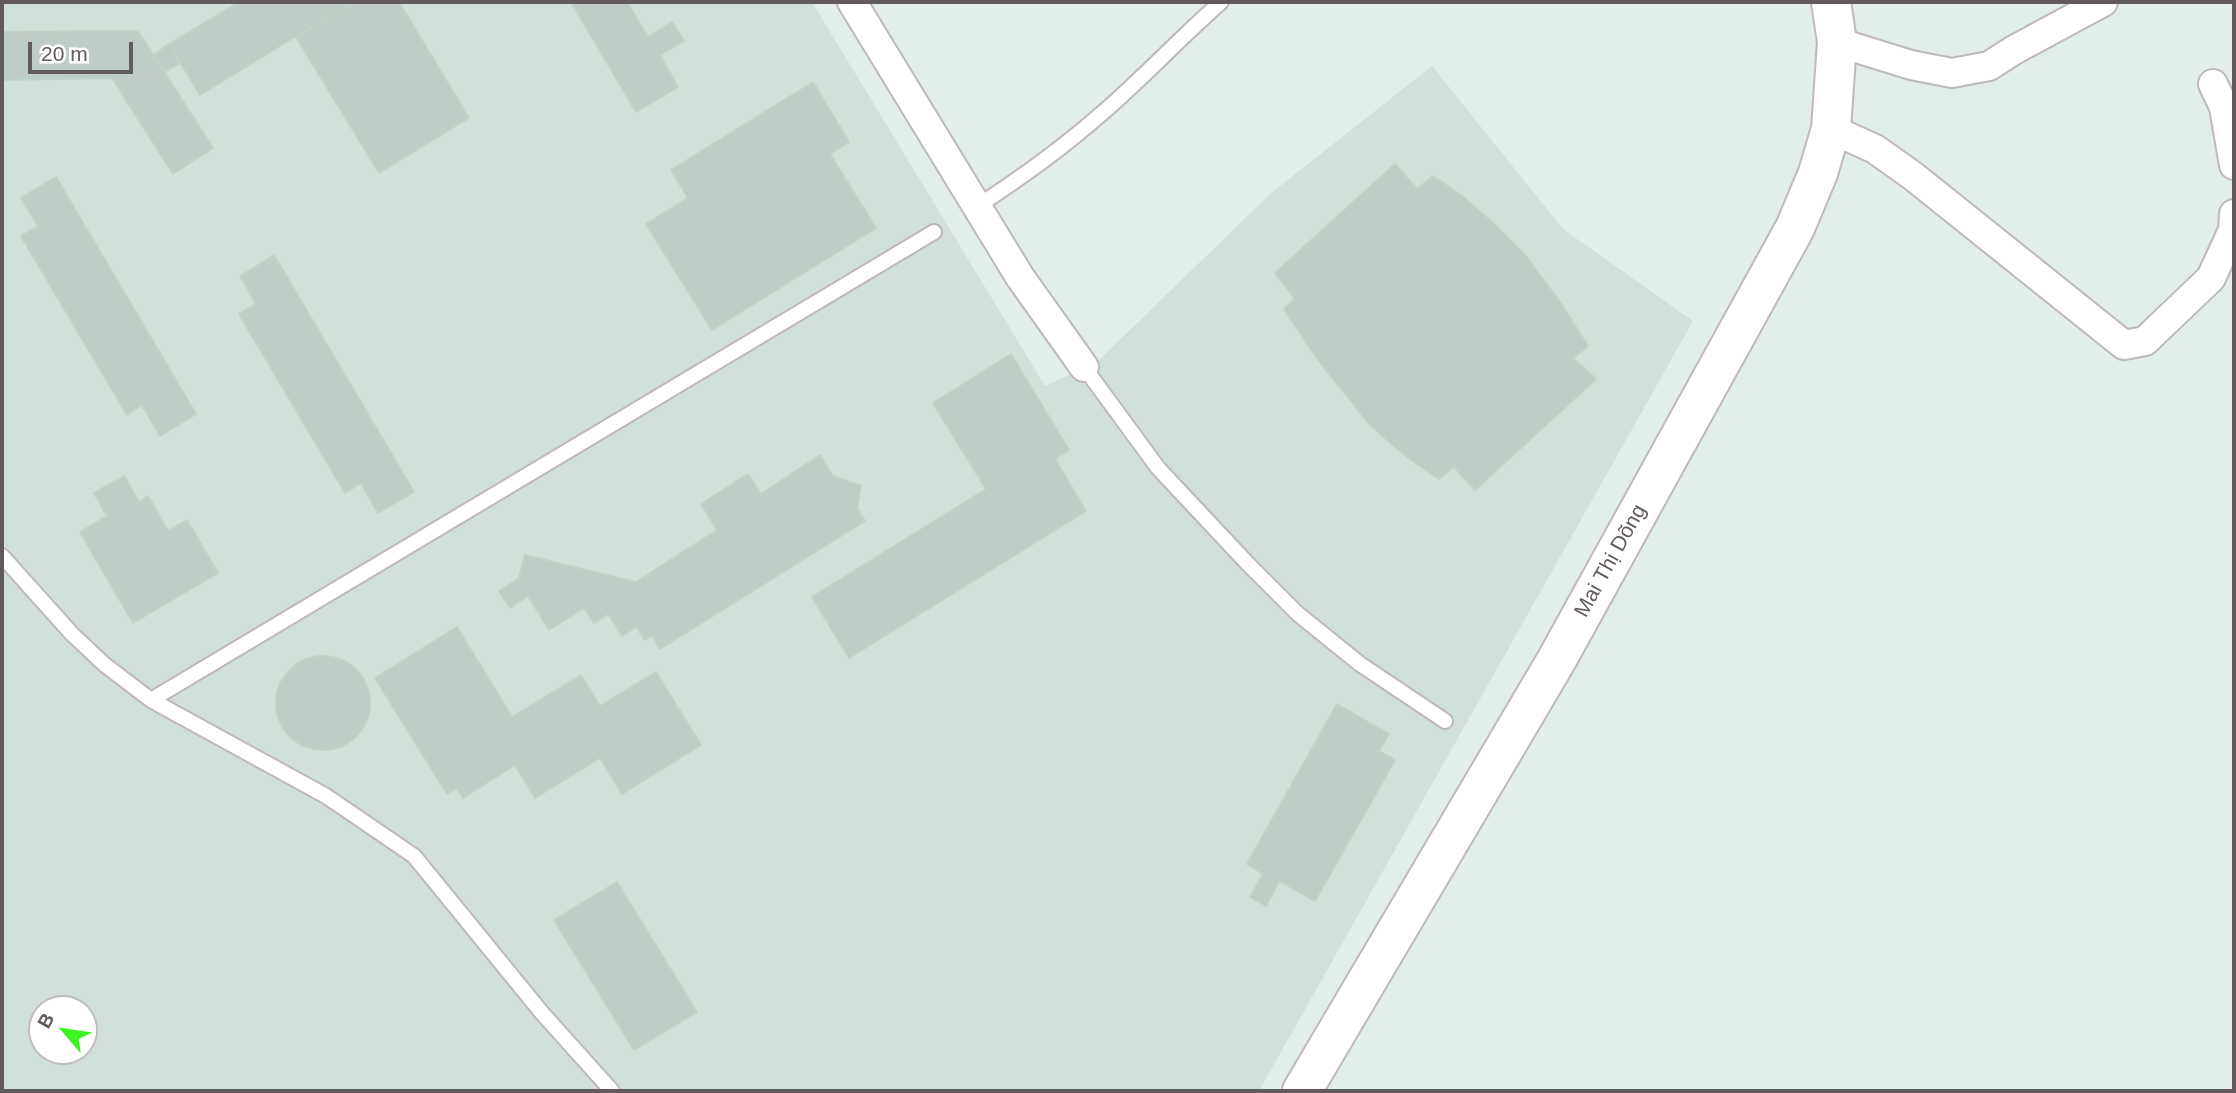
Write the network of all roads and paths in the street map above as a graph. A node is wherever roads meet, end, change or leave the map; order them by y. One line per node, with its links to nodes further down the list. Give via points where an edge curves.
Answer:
1 (852, 2): 9 (street)
2 (1222, 2): 9 (lane, via 1102,113 1035,168)
3 (1831, 2): 5 (street, Mai Thị Dõng)
4 (2103, 2): 5 (street, via 1989,66 1952,73)
5 (1837, 42): 7 (street, Mai Thị Dõng)
6 (2213, 84): 8 (street, via 2224,107)
7 (1832, 128): 10 (street, via 1875,149 1913,176 2124,345 2145,341 2211,278 2233,230); 17 (street, Mai Thị Dõng, via 1795,228 1556,661)
8 (2234, 165)
9 (976, 207): 12 (street)
10 (2234, 214)
11 (934, 232): 14 (lane)
12 (1084, 367): 15 (lane, via 1158,468 1290,606 1360,663)
13 (2, 556): 14 (lane, via 72,634)
14 (151, 700): 16 (lane, via 326,796 414,856)
15 (1445, 721)
16 (612, 1091)
17 (1303, 1091)

